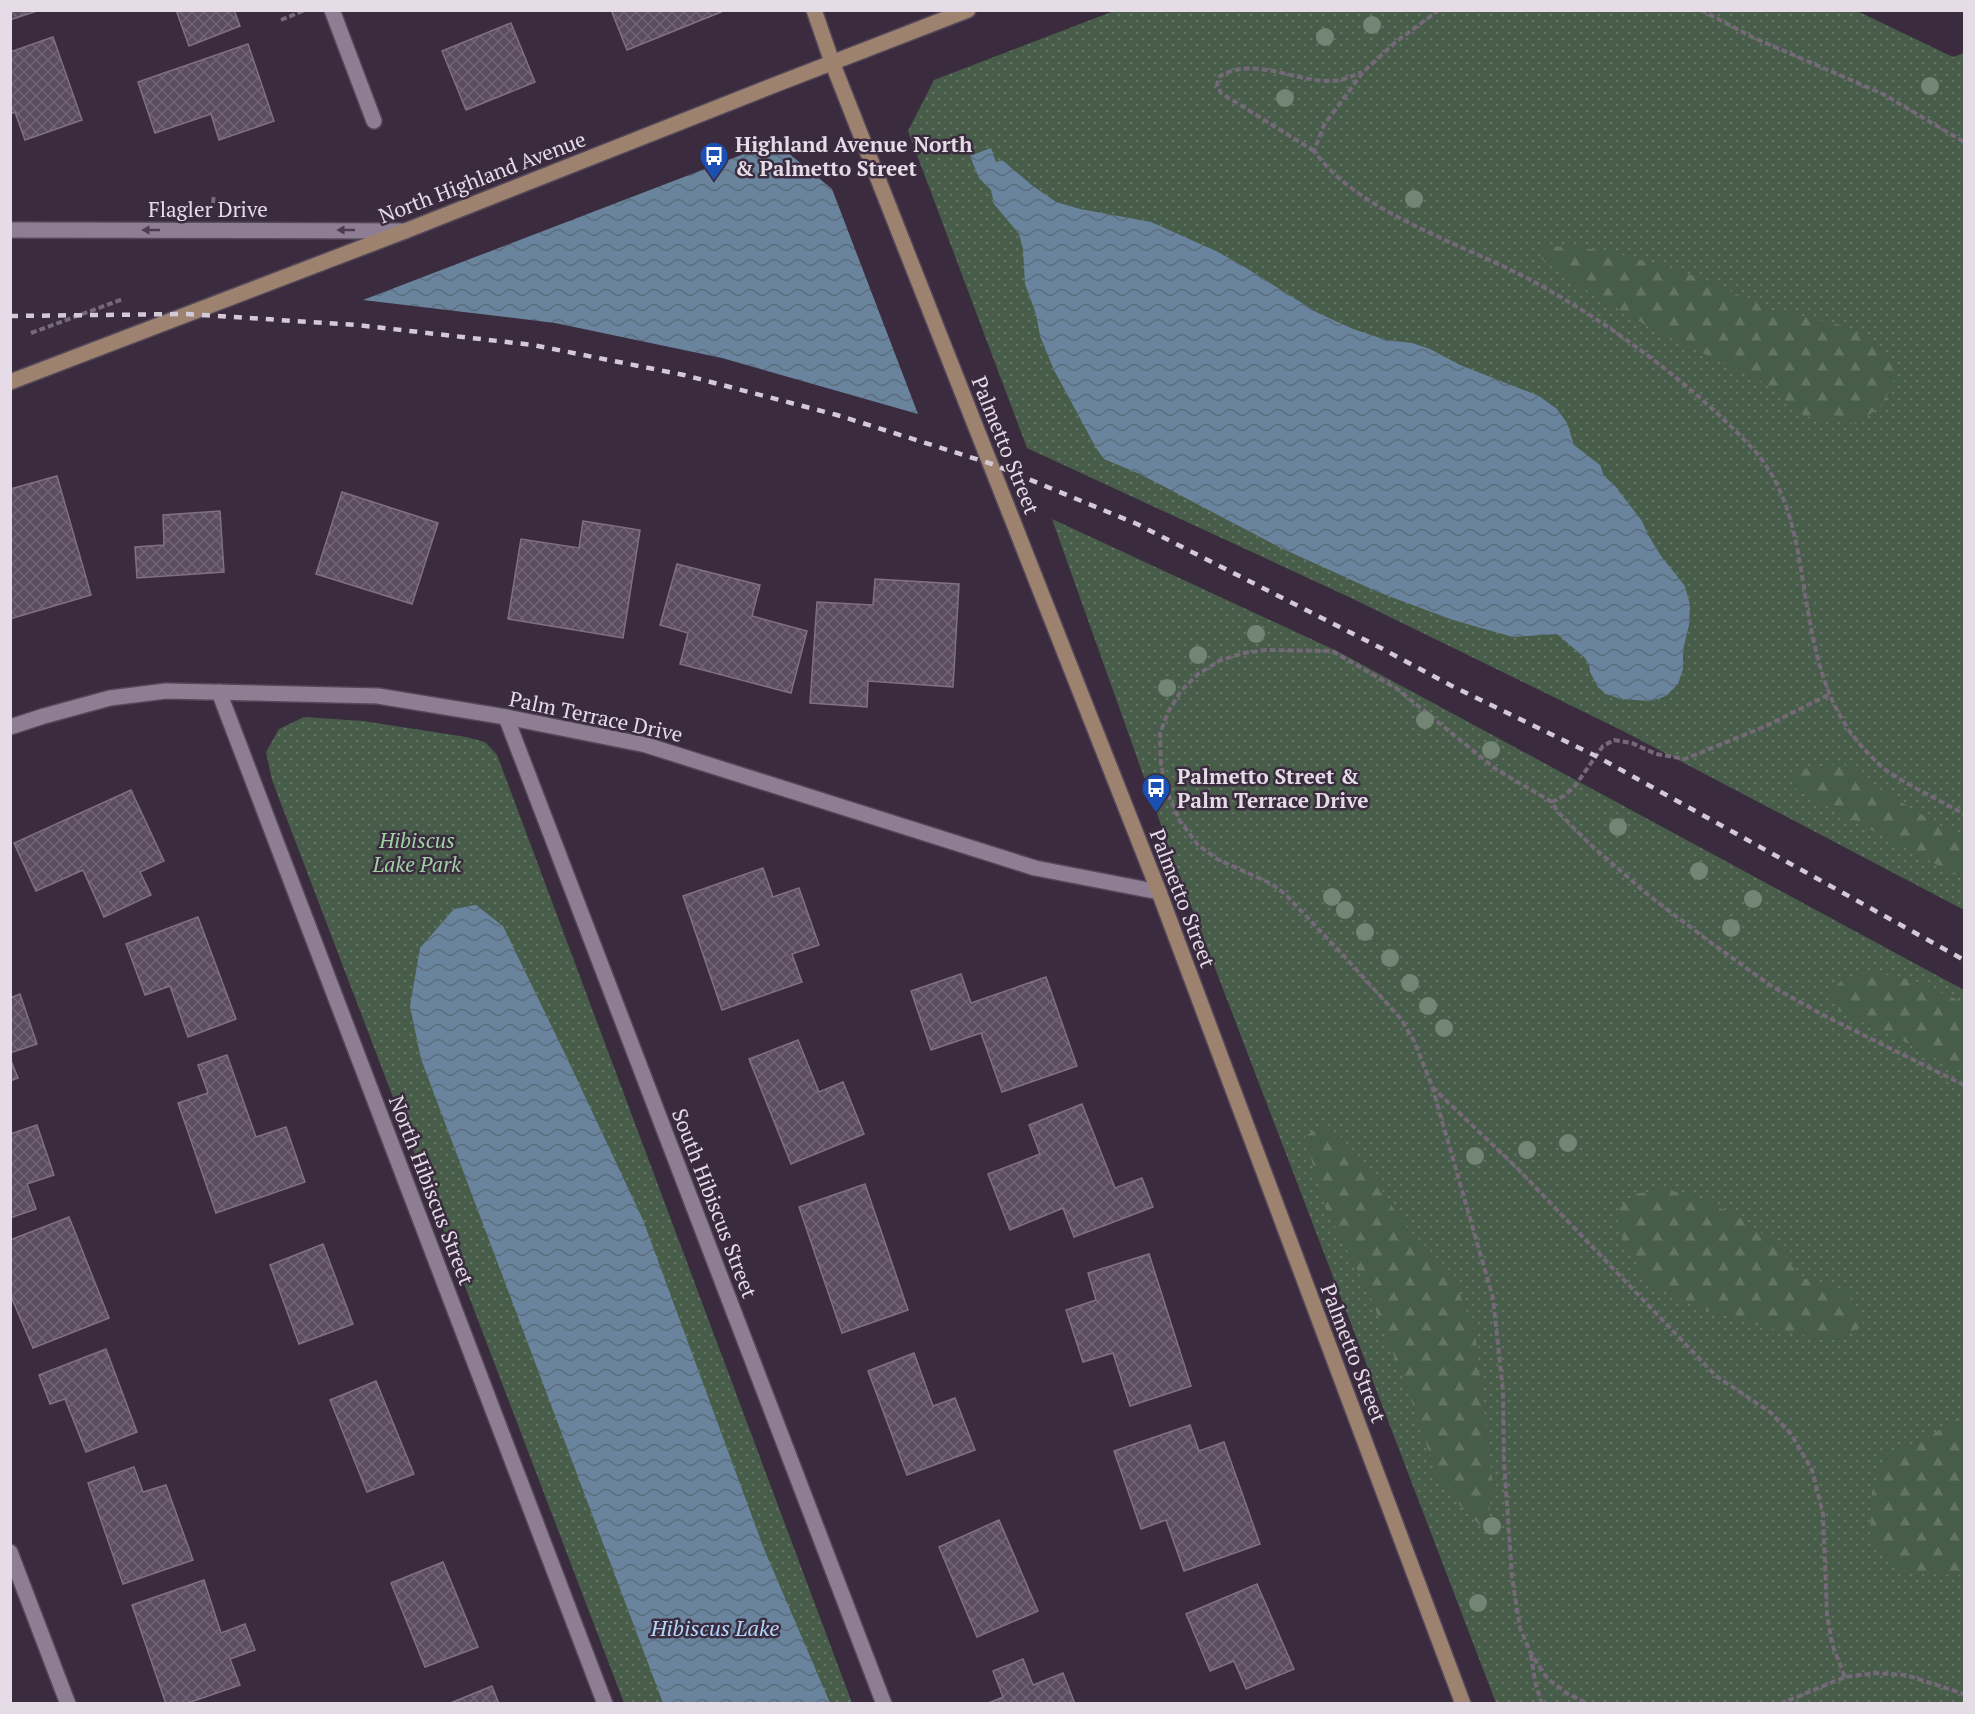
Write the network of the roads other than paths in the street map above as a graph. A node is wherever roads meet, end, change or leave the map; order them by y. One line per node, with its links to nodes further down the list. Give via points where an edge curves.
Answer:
1 (332, 10): 5 (street)
2 (814, 10): 4 (street, Palmetto Street)
3 (968, 10): 4 (street, North Highland Avenue)
4 (832, 62): 7 (street, North Highland Avenue); 12 (street, Palmetto Street)
5 (374, 121)
6 (10, 230): 7 (street, Flagler Drive, one-way to 6)
7 (405, 231): 8 (street, North Highland Avenue)
8 (10, 382)
9 (219, 692): 10 (street, Palm Terrace Drive, via 378,696); 11 (street, Palm Terrace Drive, via 166,691 110,698); 15 (street, North Hibiscus Street)
10 (506, 717): 12 (street, Palm Terrace Drive, via 646,745 1035,868); 16 (street, South Hibiscus Street)
11 (10, 727)
12 (1159, 892): 17 (street, Palmetto Street)
13 (10, 1552): 14 (street)
14 (68, 1704)
15 (604, 1704)
16 (884, 1704)
17 (1463, 1704)

